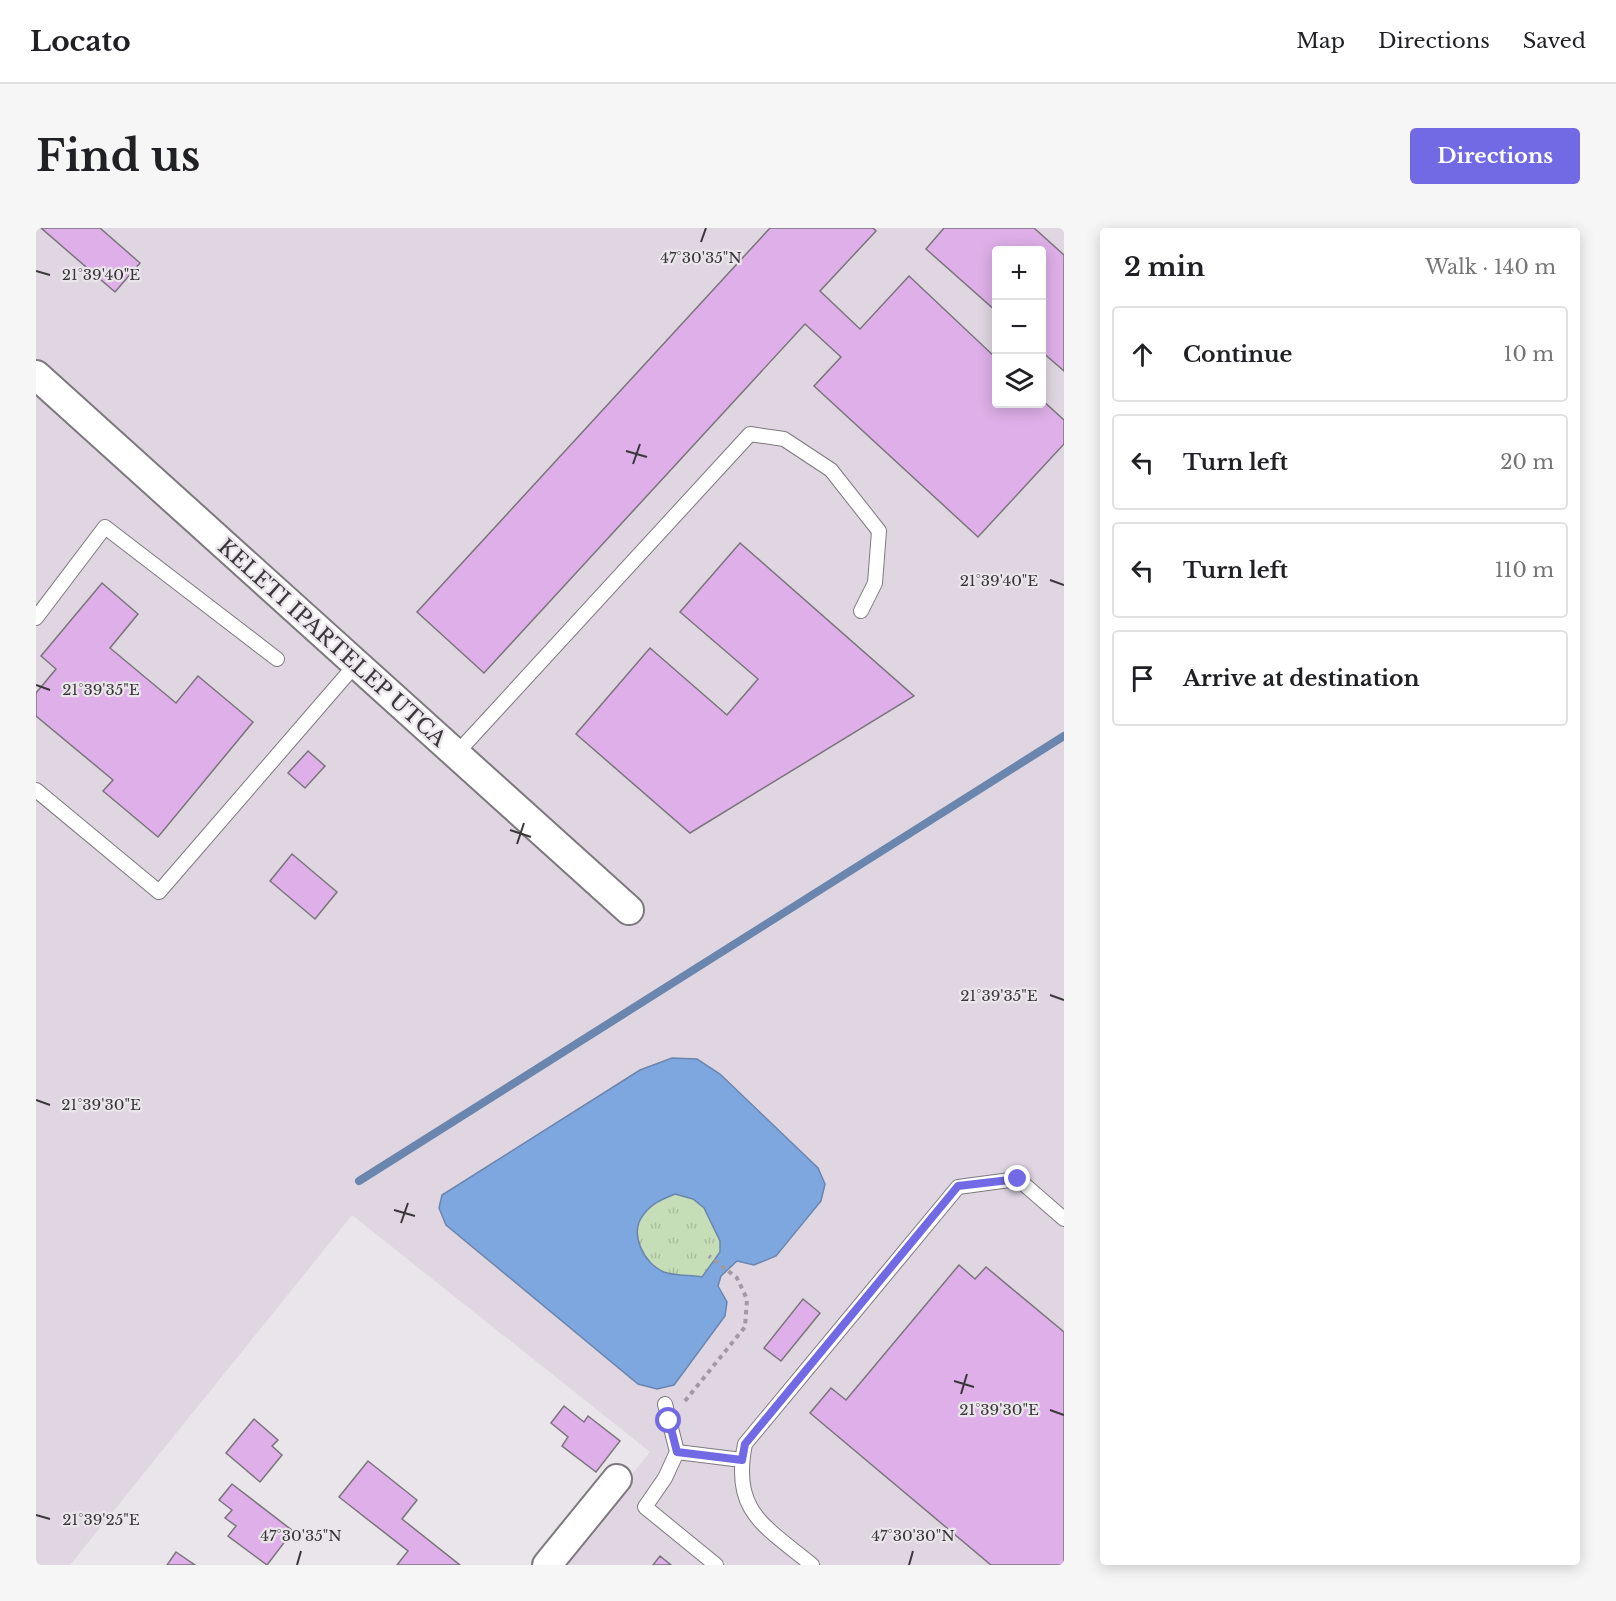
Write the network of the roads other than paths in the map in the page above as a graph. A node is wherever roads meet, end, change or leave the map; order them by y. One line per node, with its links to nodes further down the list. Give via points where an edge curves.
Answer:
1 (36, 375): 5 (street, KELETI IPARTELEP UTCA)
2 (861, 611): 6 (lane, via 876,583 879,531 831,470 784,439 750,434)
3 (36, 618): 4 (lane, via 105,527)
4 (277, 659)
5 (356, 664): 6 (street, KELETI IPARTELEP UTCA); 7 (lane, via 159,892)
6 (456, 754): 8 (street, KELETI IPARTELEP UTCA)
7 (36, 790)
8 (629, 910)
9 (1064, 1219): 12 (lane, via 1018,1179 958,1186 745,1444)
10 (665, 1404): 11 (lane)
11 (677, 1452): 12 (lane); 15 (lane, via 645,1507)
12 (742, 1460): 16 (lane, via 741,1486 754,1516)
13 (617, 1479): 14 (street)
14 (547, 1565)
15 (717, 1565)
16 (812, 1565)

